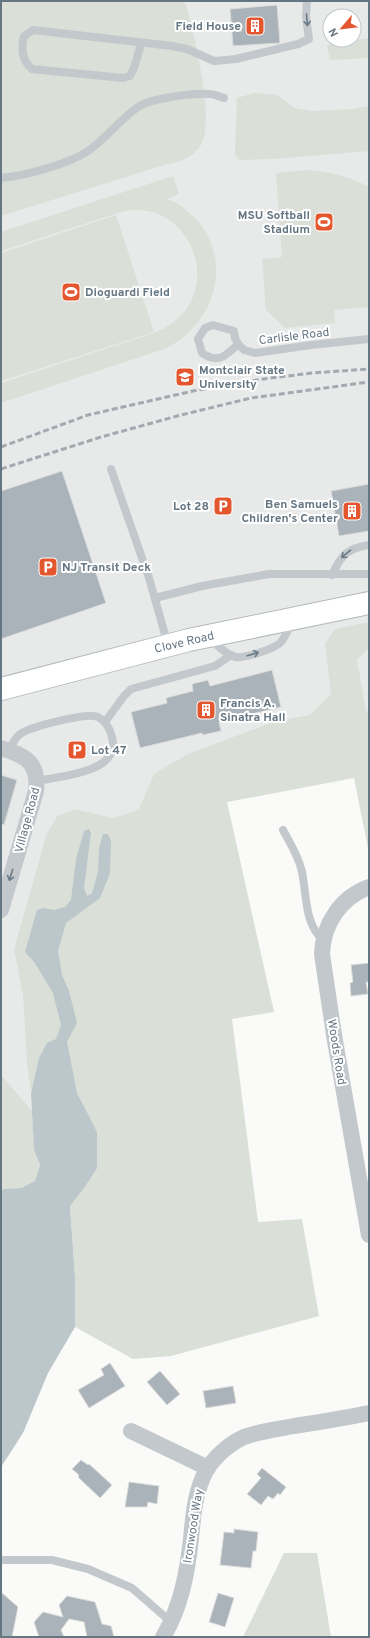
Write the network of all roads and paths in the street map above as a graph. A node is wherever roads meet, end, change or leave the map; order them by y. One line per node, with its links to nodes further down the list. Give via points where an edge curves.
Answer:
1 (306, 1): 2 (lane, one-way to 2, via 309,39 298,44 236,59 214,60 187,49)
2 (141, 44): 2 (lane, via 33,30 24,36 22,46 23,57 32,70 123,78 130,76)
3 (224, 98): 4 (lane, via 210,94 154,100 139,106 87,152 46,169)
4 (1, 178)
5 (369, 339): 6 (lane, Carlisle Road, via 255,353 244,350)
6 (238, 344): 6 (lane, via 234,331 213,325 205,328 198,340 202,353 213,359 220,358)
7 (111, 469): 11 (lane)
8 (369, 544): 10 (lane, one-way to 10, via 343,555)
9 (369, 574): 10 (lane)
10 (332, 575): 11 (lane, via 269,574 202,586)
11 (155, 598): 15 (lane)
12 (369, 603): 13 (street, Clove Road)
13 (293, 618): 14 (street, Clove Road); 16 (lane, one-way to 13, via 237,658 273,648 285,637)
14 (208, 636): 15 (street, Clove Road); 16 (lane)
15 (169, 646): 17 (street, Clove Road)
16 (231, 655): 18 (lane, via 215,666 131,689)
17 (1, 689)
18 (105, 722): 19 (lane, via 94,716 76,717 25,731); 20 (lane, via 110,730 113,746 106,762 78,773)
19 (5, 750): 20 (street, Village Road, via 28,760)
20 (37, 781): 23 (street, Village Road, one-way to 23)
21 (283, 830): 24 (lane, via 296,853 302,871 312,927)
22 (369, 886): 24 (street, Woods Road, via 343,903 329,922)
23 (1, 910)
24 (324, 941): 25 (street, Woods Road, via 322,954 334,1035)
25 (369, 1235)
26 (369, 1414): 28 (street, Ironwood Way, via 272,1430 244,1438 224,1450)
27 (131, 1431): 28 (street)
28 (208, 1468): 30 (street, Ironwood Way, via 198,1493 183,1592)
29 (1, 1560): 30 (lane, via 52,1560 88,1569 132,1588)
30 (171, 1622): 31 (street, Ironwood Way)
31 (163, 1637)

